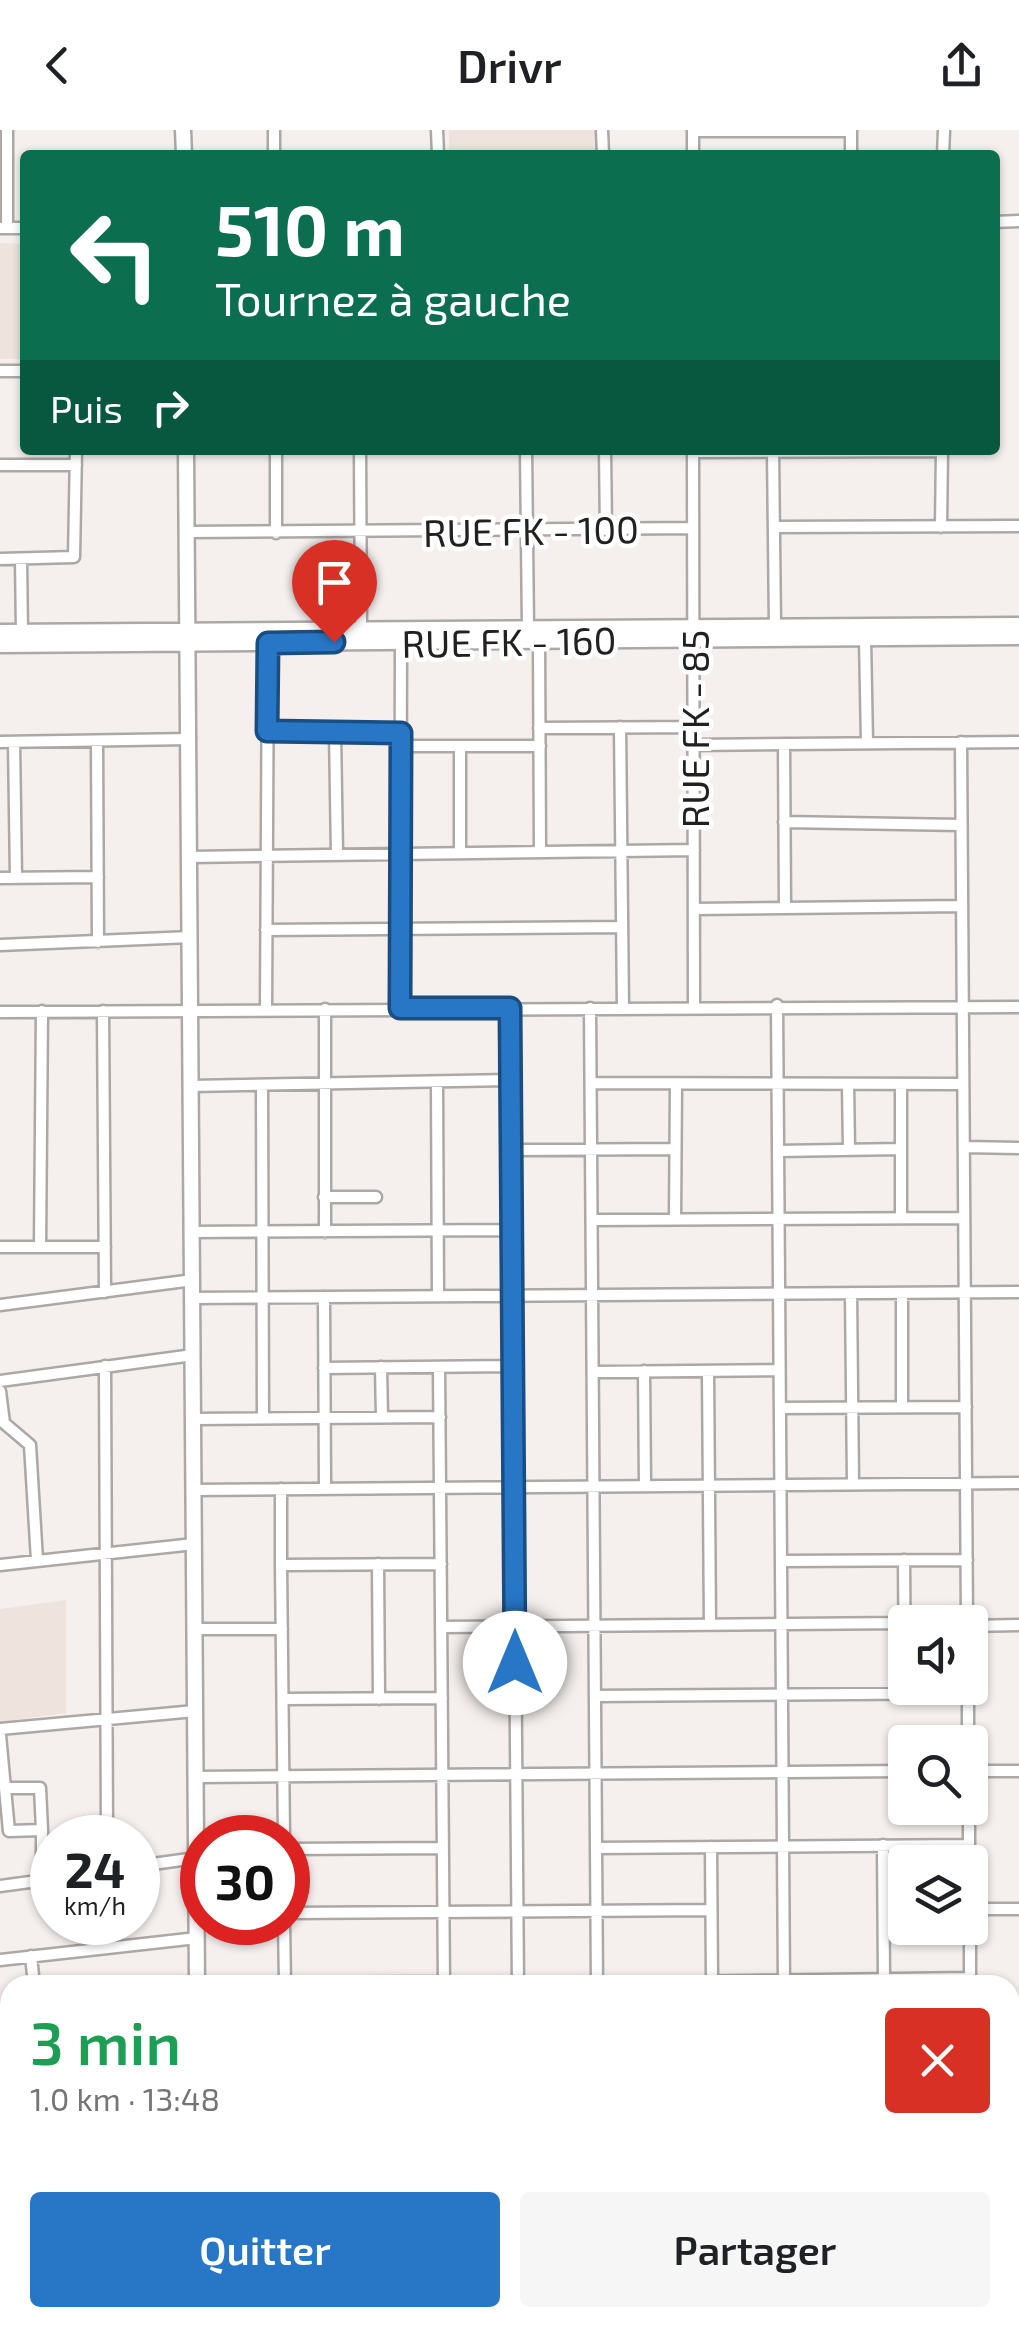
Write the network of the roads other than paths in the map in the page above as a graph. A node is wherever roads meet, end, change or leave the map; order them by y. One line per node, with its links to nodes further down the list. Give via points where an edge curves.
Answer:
1 (8, 130): 5 (street)
2 (693, 130): 4 (street)
3 (851, 130): 4 (street)
4 (776, 131)
5 (4, 228)
6 (76, 455): 16 (street)
7 (186, 455): 23 (main road)
8 (276, 455): 25 (street)
9 (360, 455): 24 (street)
10 (526, 455): 21 (street)
11 (605, 455): 22 (street)
12 (693, 455): 19 (street, RUE FK - 85)
13 (773, 455): 20 (street)
14 (942, 455): 18 (street)
15 (0, 465): 16 (street)
16 (76, 466): 27 (street, via 74,557)
17 (1019, 526): 18 (street)
18 (941, 527): 20 (street)
19 (693, 528): 22 (street, RUE FK - 100); 34 (street, RUE FK - 85)
20 (774, 528): 29 (street)
21 (527, 530): 22 (street, RUE FK - 100); 24 (street, RUE FK - 100); 33 (street)
22 (606, 530)
23 (188, 532): 25 (street, RUE FK - 100); 35 (main road)
24 (360, 532): 25 (street, RUE FK - 100); 30 (street)
25 (276, 533)
26 (0, 559): 27 (street)
27 (21, 560): 32 (street)
28 (1019, 625): 29 (main road, RUE FK - 160)
29 (775, 627): 34 (main road, RUE FK - 160)
30 (361, 629): 33 (main road, RUE FK - 160); 35 (main road, RUE FK - 160)
31 (0, 632): 32 (main road, RUE FK - 160)
32 (22, 632): 35 (main road, RUE FK - 160)
33 (535, 632): 34 (main road, RUE FK - 160); 38 (main road, RUE FK - 160); 43 (street)
34 (694, 633): 37 (main road, RUE FK - 160); 42 (street, RUE FK - 85)
35 (189, 637): 39 (main road, RUE FK - 160); 40 (main road, RUE FK - 160); 47 (main road)
36 (1019, 637): 37 (main road, RUE FK - 160)
37 (865, 638): 53 (street)
38 (401, 642): 39 (main road, RUE FK - 160); 46 (street)
39 (268, 643): 44 (street)
40 (0, 645)
41 (620, 727): 42 (street); 43 (street); 62 (street)
42 (694, 727): 55 (street, RUE FK - 85)
43 (540, 728): 58 (street)
44 (267, 731): 45 (street); 67 (street)
45 (335, 732): 46 (street); 66 (street)
46 (401, 733): 56 (street)
47 (190, 739): 48 (street); 68 (main road)
48 (97, 741): 50 (street); 69 (street)
49 (0, 742): 50 (street)
50 (14, 742): 71 (street)
51 (961, 742): 52 (street); 53 (street); 60 (street)
52 (1019, 742)
53 (867, 743): 54 (street)
54 (784, 744): 55 (street); 59 (street)
55 (694, 745): 61 (street, RUE FK - 85)
56 (401, 746): 57 (street); 65 (street)
57 (460, 746): 58 (street); 64 (street)
58 (540, 746): 63 (street)
59 (784, 822): 60 (street); 73 (street)
60 (962, 825): 72 (street)
61 (694, 850): 62 (street); 74 (street, RUE FK - 85)
62 (622, 851): 63 (street); 75 (street)
63 (540, 852): 64 (street)
64 (460, 853): 65 (street)
65 (401, 854): 66 (street); 76 (street)
66 (336, 855): 67 (street)
67 (266, 856): 68 (street); 77 (street)
68 (190, 857): 78 (main road)
69 (98, 877): 71 (street); 79 (street)
70 (0, 878): 71 (street)
71 (16, 878)
72 (962, 906): 73 (street); 83 (street)
73 (785, 908): 74 (street)
74 (694, 909): 82 (street, RUE FK - 85)
75 (622, 927): 76 (street); 89 (street)
76 (400, 929): 77 (street); 86 (street)
77 (266, 930): 92 (street)
78 (191, 937): 79 (street); 85 (main road)
79 (98, 942): 80 (street)
80 (0, 945)
81 (777, 1005): 82 (street); 83 (street); 100 (street)
82 (694, 1007): 89 (street)
83 (963, 1007): 84 (street); 103 (street)
84 (1019, 1007)
85 (191, 1008): 91 (street); 92 (street); 105 (main road)
86 (400, 1008): 87 (street); 90 (street)
87 (510, 1008): 88 (street); 95 (street)
88 (590, 1008): 89 (street); 98 (street)
89 (623, 1008)
90 (325, 1009): 92 (street); 97 (street)
91 (103, 1010): 93 (street); 127 (street)
92 (266, 1010)
93 (42, 1011): 94 (street); 126 (street)
94 (0, 1012)
95 (511, 1080): 96 (street); 110 (street)
96 (437, 1082): 97 (street); 125 (street)
97 (325, 1083): 104 (street); 115 (street)
98 (590, 1083): 99 (street); 111 (street)
99 (676, 1084): 100 (street); 108 (street)
100 (777, 1084): 101 (street); 113 (street)
101 (848, 1084): 102 (street); 112 (street)
102 (901, 1084): 103 (street); 109 (street)
103 (963, 1084): 106 (street)
104 (262, 1085): 105 (street); 123 (street)
105 (192, 1086): 122 (main road)
106 (964, 1147): 107 (street); 118 (street)
107 (1019, 1148)
108 (676, 1149): 111 (street); 120 (street)
109 (901, 1149): 112 (street); 117 (street)
110 (511, 1150): 111 (street); 121 (street)
111 (591, 1150): 119 (street)
112 (848, 1150): 113 (street)
113 (778, 1152): 116 (street)
114 (376, 1197): 115 (street)
115 (324, 1198): 124 (street)
116 (778, 1217): 117 (street); 120 (street); 135 (street)
117 (901, 1218): 118 (street)
118 (964, 1218): 131 (street)
119 (592, 1220): 120 (street); 136 (street)
120 (675, 1220)
121 (512, 1230): 125 (street); 138 (street)
122 (192, 1232): 123 (street); 129 (main road)
123 (261, 1232): 124 (street); 141 (street)
124 (325, 1232): 125 (street)
125 (437, 1232): 137 (street)
126 (40, 1246): 127 (street); 128 (street)
127 (105, 1247): 130 (street)
128 (0, 1248)
129 (193, 1280): 130 (street); 140 (main road)
130 (105, 1292): 142 (street)
131 (965, 1292): 132 (street); 134 (street); 156 (street)
132 (1019, 1292)
133 (851, 1293): 134 (street); 135 (street); 158 (street)
134 (902, 1293): 155 (street)
135 (779, 1294): 136 (street); 149 (street)
136 (592, 1295): 138 (street); 151 (street)
137 (438, 1296): 138 (street); 139 (street)
138 (512, 1296): 145 (street)
139 (324, 1297): 141 (street); 148 (street)
140 (193, 1298): 141 (street); 143 (main road)
141 (261, 1298): 162 (street)
142 (0, 1306)
143 (193, 1355): 144 (street); 161 (main road)
144 (104, 1366): 153 (street); 177 (street)
145 (513, 1366): 147 (street); 171 (street)
146 (381, 1367): 147 (street); 148 (street); 160 (street)
147 (440, 1367): 159 (street)
148 (324, 1368): 163 (street)
149 (779, 1370): 150 (street); 157 (street)
150 (708, 1371): 152 (street); 170 (street)
151 (593, 1372): 152 (street); 168 (street)
152 (644, 1372): 169 (street)
153 (0, 1381)
154 (0, 1391): 178 (street, via 4,1424 30,1445)
155 (902, 1407): 156 (street); 158 (street)
156 (966, 1407): 166 (street)
157 (780, 1408): 158 (street); 167 (street)
158 (852, 1408): 165 (street)
159 (440, 1416): 160 (street); 173 (street)
160 (382, 1417): 163 (street)
161 (194, 1418): 162 (street); 175 (main road)
162 (263, 1418): 163 (street)
163 (324, 1418): 172 (street)
164 (1019, 1483): 166 (street)
165 (853, 1484): 166 (street); 167 (street)
166 (966, 1484): 180 (street)
167 (780, 1485): 170 (street); 181 (street)
168 (594, 1486): 169 (street); 171 (street); 194 (street)
169 (645, 1486): 170 (street)
170 (709, 1486): 191 (street)
171 (514, 1487): 173 (street); 193 (street)
172 (325, 1488): 173 (street); 174 (street)
173 (440, 1488): 183 (street)
174 (282, 1489): 175 (street); 185 (street)
175 (194, 1490): 176 (main road)
176 (194, 1544): 177 (street); 197 (main road)
177 (105, 1552): 178 (street); 205 (street)
178 (37, 1560): 184 (street)
179 (904, 1560): 180 (street); 181 (street); 186 (street)
180 (967, 1560): 187 (street)
181 (781, 1561): 189 (street)
182 (378, 1564): 183 (street); 185 (street); 201 (street)
183 (441, 1564): 195 (street)
184 (0, 1565)
185 (282, 1565): 196 (street)
186 (904, 1605)
187 (968, 1605)
188 (888, 1623): 189 (street)
189 (781, 1624): 191 (street); 199 (street)
190 (988, 1624): 192 (street)
191 (710, 1625): 194 (street)
192 (1019, 1625)
193 (515, 1626): 194 (street); 195 (street); 211 (street)
194 (594, 1626): 200 (street)
195 (441, 1627): 202 (street)
196 (282, 1629): 197 (street); 203 (street)
197 (195, 1630): 204 (main road)
198 (888, 1694): 199 (street)
199 (782, 1695): 200 (street); 209 (street)
200 (595, 1696): 212 (street)
201 (379, 1698): 202 (street); 203 (street)
202 (442, 1698): 213 (street)
203 (282, 1699): 214 (street)
204 (196, 1711): 205 (street); 215 (main road)
205 (104, 1716): 206 (street); 218 (street)
206 (0, 1732): 216 (street)
207 (1019, 1770): 208 (street)
208 (988, 1771)
209 (782, 1772): 210 (street); 212 (street); 224 (street)
210 (888, 1772)
211 (516, 1774): 212 (street); 213 (street); 239 (street)
212 (596, 1774): 229 (street)
213 (442, 1775): 214 (street); 228 (street)
214 (283, 1776): 215 (street); 220 (street)
215 (196, 1777): 219 (main road)
216 (5, 1788): 217 (street, via 40,1788); 222 (street, via 10,1832)
217 (41, 1815)
218 (106, 1815)
219 (196, 1815)
220 (284, 1815)
221 (969, 1825): 223 (street)
222 (30, 1831)
223 (969, 1845)
224 (783, 1846): 225 (street); 227 (street); 255 (street)
225 (884, 1846): 226 (street); 237 (street)
226 (888, 1846)
227 (711, 1847): 229 (street); 236 (street)
228 (443, 1848): 230 (street); 240 (street)
229 (596, 1848): 235 (street)
230 (310, 1849)
231 (30, 1882): 232 (street)
232 (0, 1886)
233 (988, 1909): 234 (street)
234 (1019, 1909)
235 (596, 1910): 236 (street); 239 (street); 253 (street)
236 (711, 1910): 254 (street)
237 (884, 1910): 238 (street); 256 (street)
238 (888, 1910)
239 (517, 1911): 240 (street); 252 (street)
240 (444, 1912): 241 (street); 251 (street)
241 (310, 1913)
242 (180, 1940): 246 (street)
243 (197, 1945): 249 (main road)
244 (284, 1945): 250 (street)
245 (970, 1945): 257 (street)
246 (30, 1956): 247 (street); 248 (street)
247 (0, 1960)
248 (33, 1975)
249 (197, 1975)
250 (285, 1975)
251 (444, 1975)
252 (518, 1975)
253 (597, 1975)
254 (712, 1975)
255 (784, 1975)
256 (884, 1975)
257 (970, 1975)

